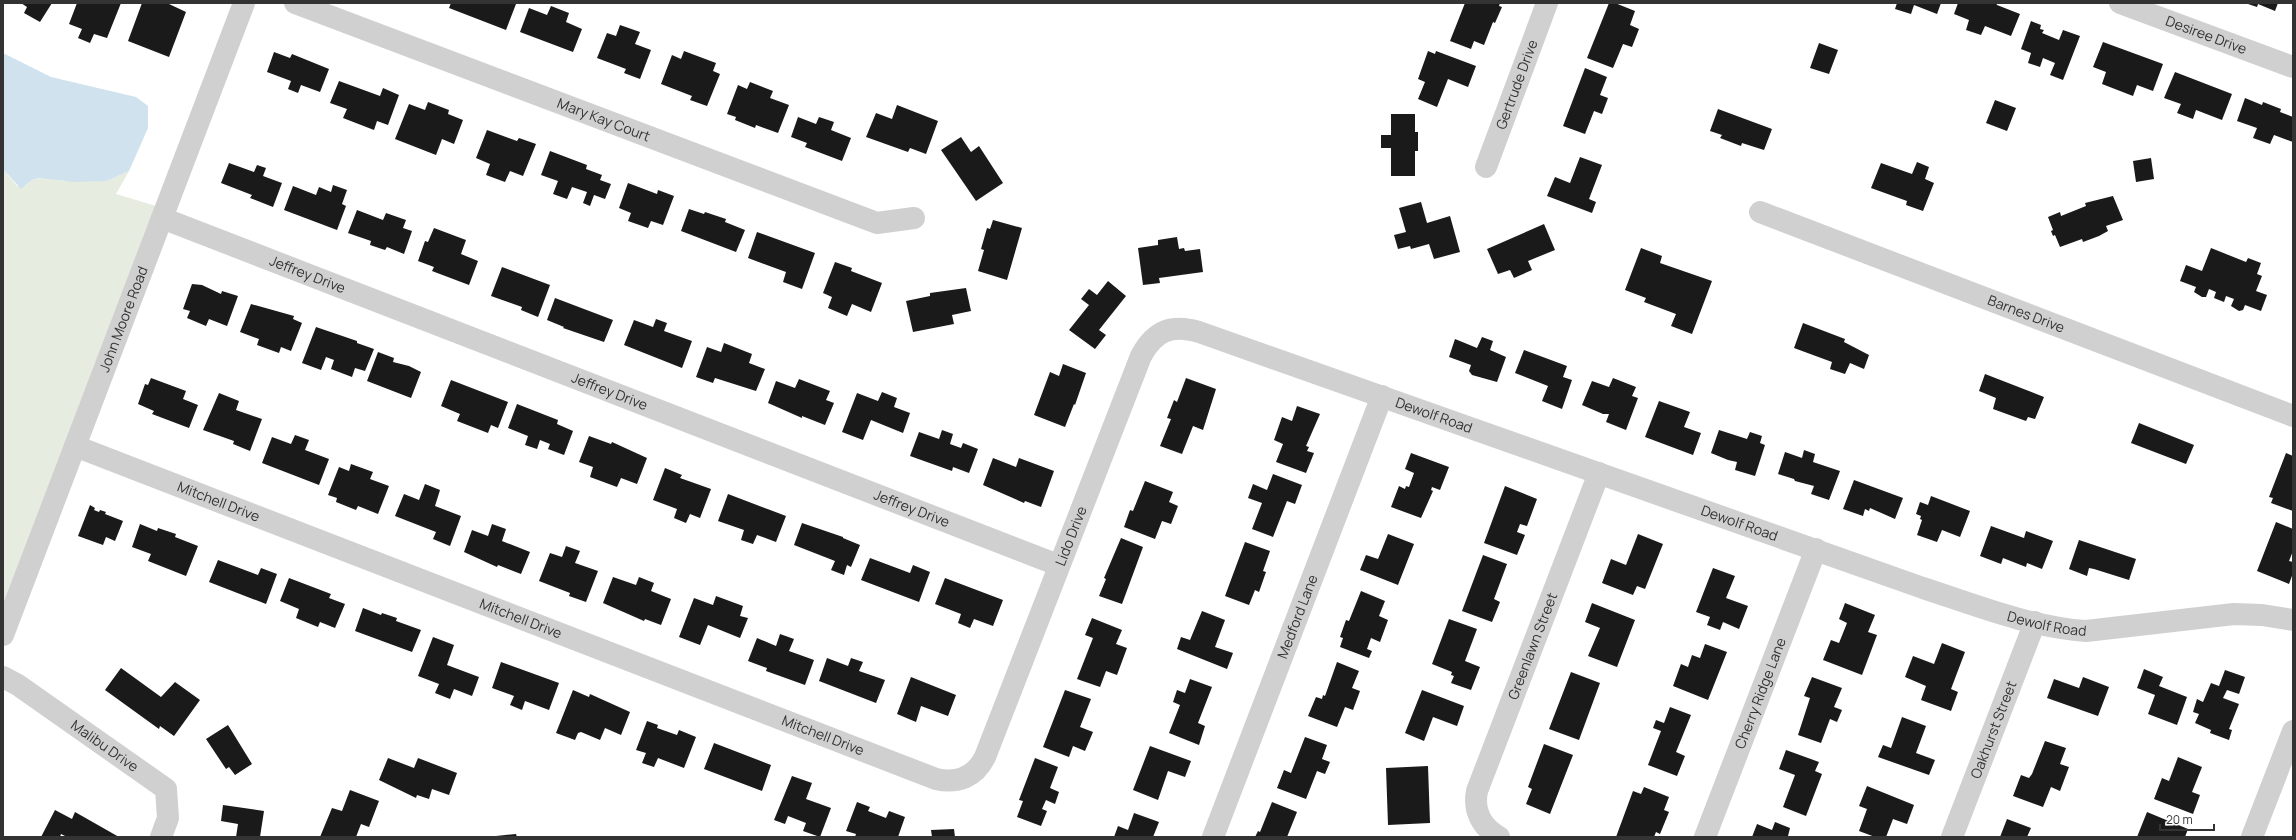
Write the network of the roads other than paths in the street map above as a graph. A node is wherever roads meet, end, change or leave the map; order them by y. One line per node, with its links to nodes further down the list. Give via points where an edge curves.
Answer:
1 (244, 3): 8 (street, John Moore Road)
2 (295, 3): 9 (street, Mary Kay Court, via 877,223)
3 (1547, 3): 6 (street, Gertrude Drive)
4 (2120, 3): 5 (street, Desiree Drive)
5 (2293, 67)
6 (1486, 167)
7 (1760, 212): 12 (street, Barnes Drive)
8 (162, 218): 13 (street, John Moore Road); 16 (street, Jeffrey Drive)
9 (914, 218)
10 (1199, 332): 11 (street, Dewolf Road); 16 (street, Lido Drive, via 1172,329 1159,334 1146,346)
11 (1382, 396): 14 (street, Dewolf Road); 24 (street, Medford Lane)
12 (2293, 416)
13 (75, 446): 19 (street, John Moore Road); 22 (street, Mitchell Drive, via 936,779 955,781)
14 (1599, 473): 15 (street, Dewolf Road); 25 (street, Greenlawn Street, via 1477,791 1480,820)
15 (1816, 549): 18 (street, Dewolf Road, via 1977,606); 26 (street, Cherry Ridge Lane)
16 (1058, 565): 22 (street, Lido Drive, via 986,757)
17 (2293, 620): 18 (street, Dewolf Road, via 2234,614 2086,631)
18 (2035, 622): 27 (street, Oakhurst Street)
19 (3, 636)
20 (3, 677): 23 (street, Malibu Drive, via 166,789 168,818)
21 (2293, 731): 28 (street)
22 (969, 777)
23 (161, 837)
24 (1213, 837)
25 (1499, 837)
26 (1705, 837)
27 (1952, 837)
28 (2252, 837)

